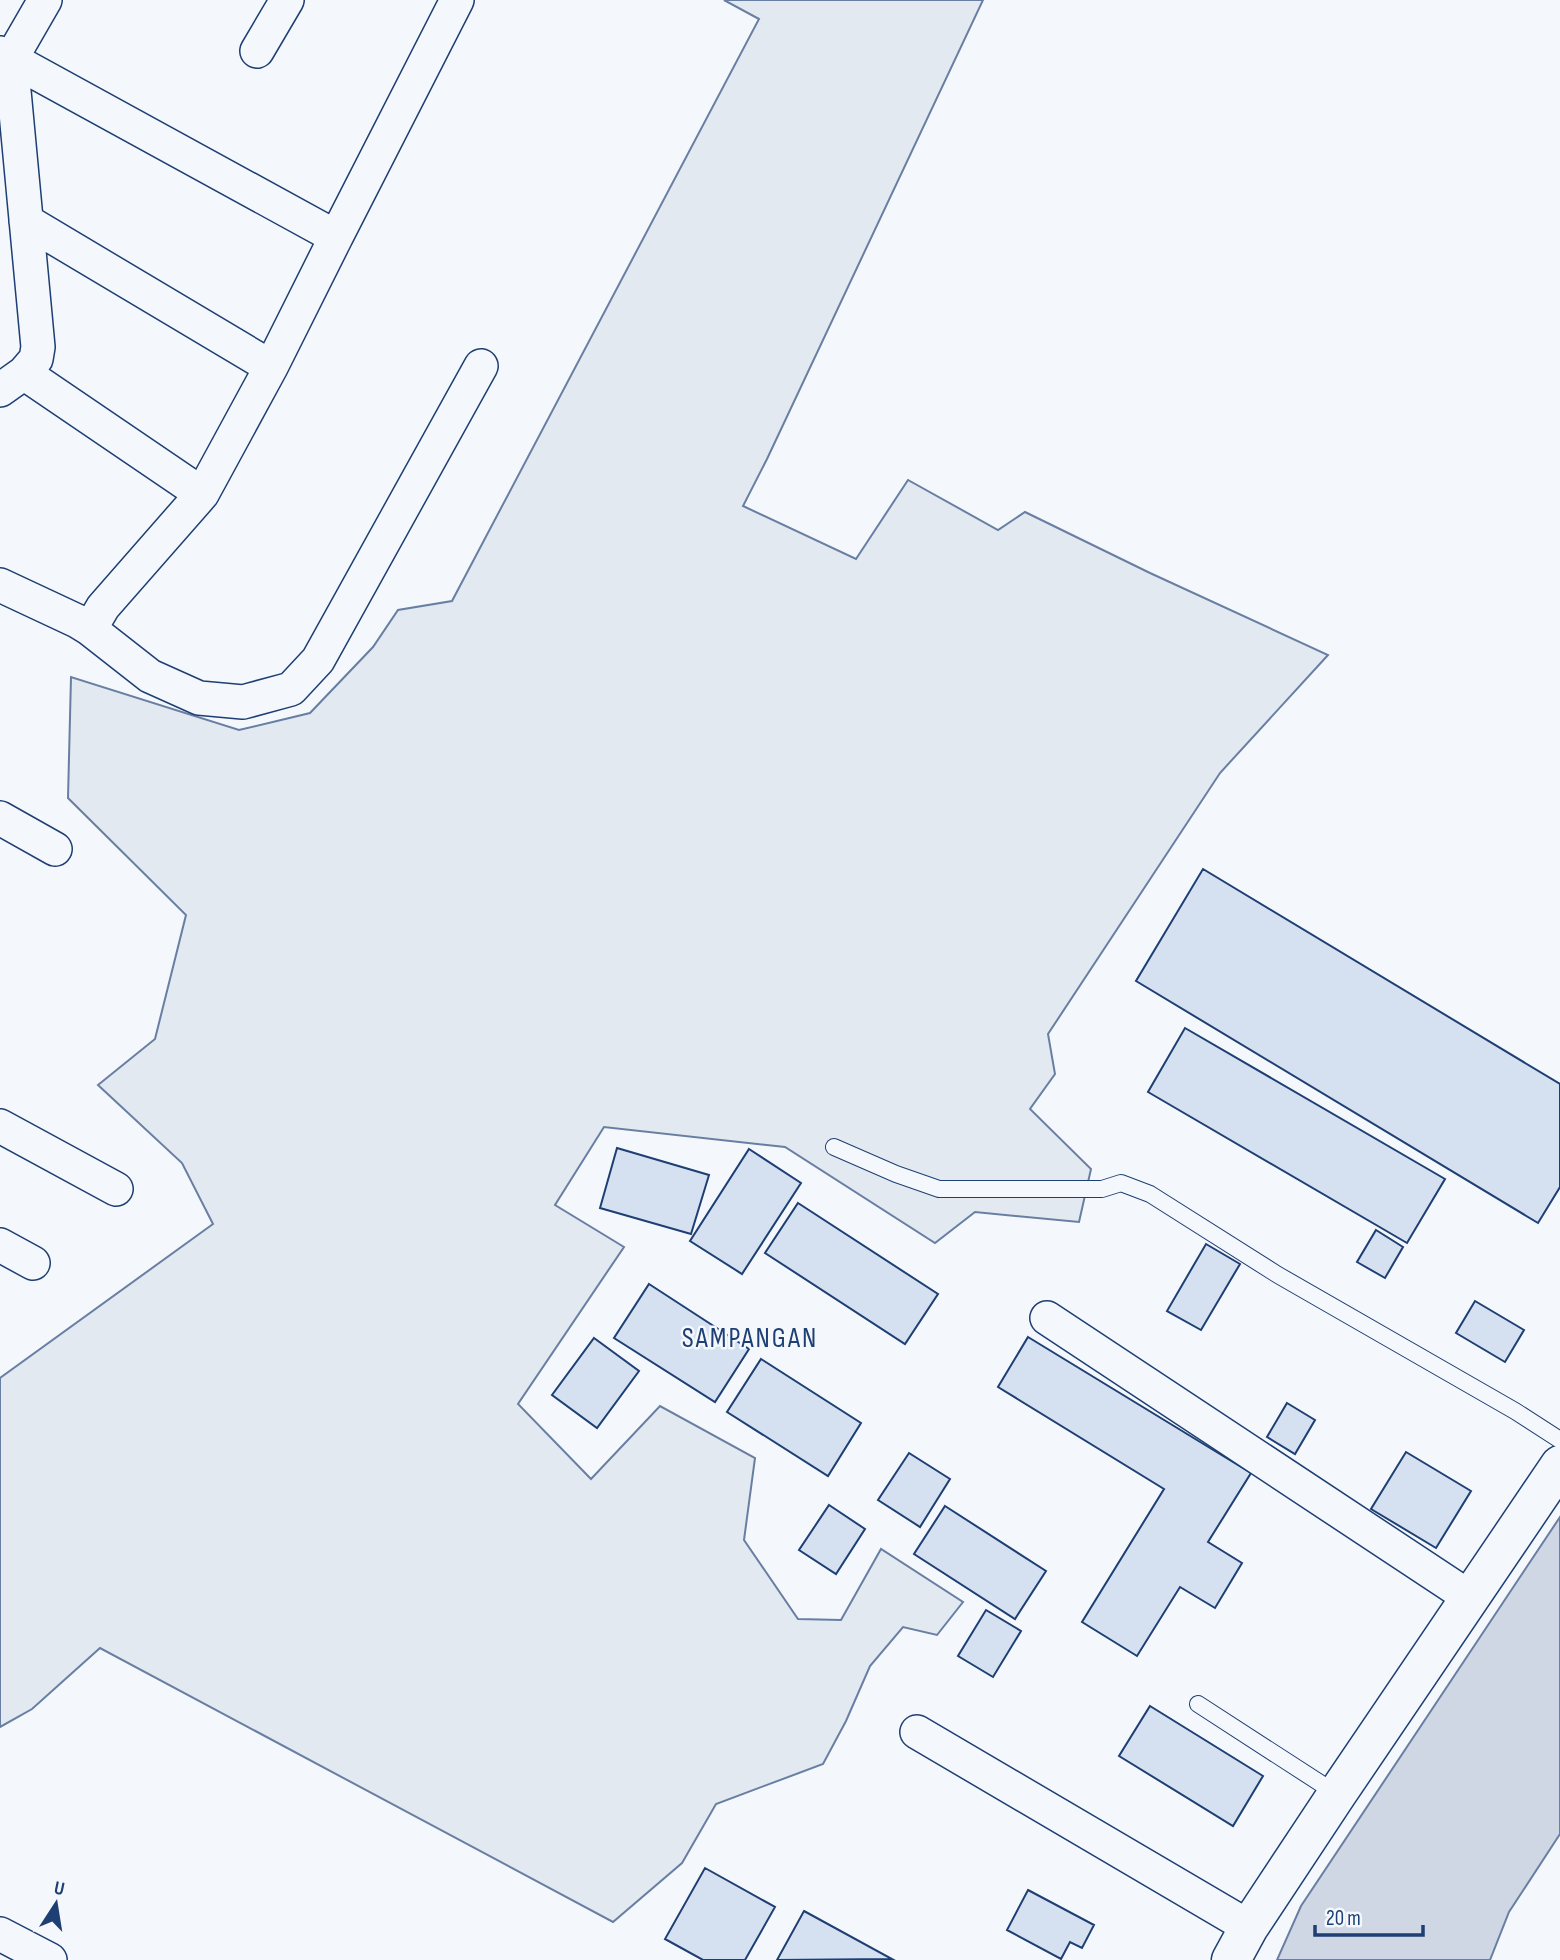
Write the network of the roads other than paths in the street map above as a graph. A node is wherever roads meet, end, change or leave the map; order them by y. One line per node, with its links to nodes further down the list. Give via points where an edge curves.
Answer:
1 (45, 0): 5 (street)
2 (287, 0): 4 (street)
3 (457, 0): 7 (street)
4 (257, 51)
5 (6, 56): 6 (street); 7 (street)
6 (26, 221): 9 (street); 10 (street, via 36,359)
7 (337, 237): 9 (street)
8 (481, 366): 13 (street, via 318,660 291,689 243,702 198,698 150,676)
9 (271, 367): 11 (street)
10 (12, 382): 11 (street)
11 (202, 494): 13 (street, via 103,607)
12 (0, 585): 13 (street)
13 (90, 629)
14 (0, 818): 15 (street)
15 (55, 849)
16 (0, 1125): 18 (street)
17 (834, 1147): 22 (lane, via 939,1189 1102,1189 1121,1183 1150,1194 1278,1275)
18 (116, 1189)
19 (0, 1245): 20 (street)
20 (33, 1263)
21 (1046, 1318): 24 (street)
22 (1560, 1440)
23 (1560, 1465): 24 (street)
24 (1469, 1597): 27 (street)
25 (1198, 1704): 27 (lane)
26 (918, 1732): 28 (street)
27 (1337, 1794): 28 (street)
28 (1249, 1927): 31 (street)
29 (0, 1934): 30 (street)
30 (50, 1960)
31 (1231, 1960)

